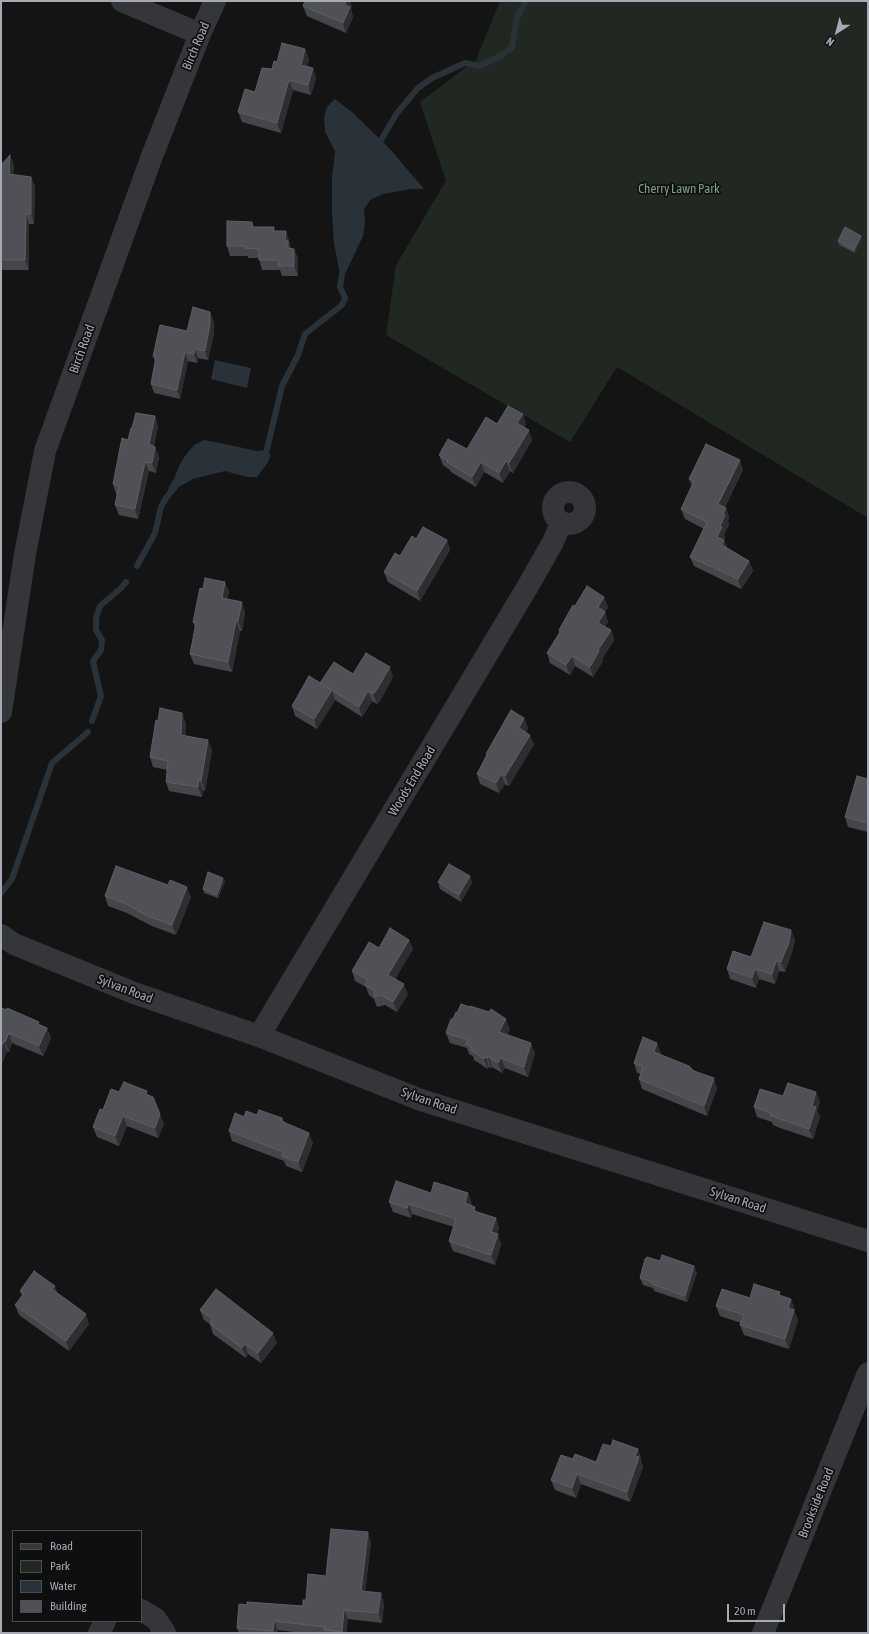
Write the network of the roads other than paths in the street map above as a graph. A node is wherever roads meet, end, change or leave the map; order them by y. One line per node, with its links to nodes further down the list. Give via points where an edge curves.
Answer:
1 (122, 1): 3 (street)
2 (215, 1): 3 (street, Birch Road)
3 (200, 34): 5 (street, Birch Road, via 152,156 45,451 25,554)
4 (561, 523): 7 (street, Woods End Road, via 528,586)
5 (1, 712)
6 (1, 935): 7 (street, Sylvan Road, via 14,944 126,990)
7 (259, 1036): 8 (street, Sylvan Road, via 421,1100)
8 (868, 1241)
9 (868, 1372): 14 (street, Brookside Road)
10 (142, 1611): 13 (street, via 156,1619)
11 (104, 1622): 12 (street)
12 (98, 1633)
13 (165, 1633)
14 (763, 1633)

